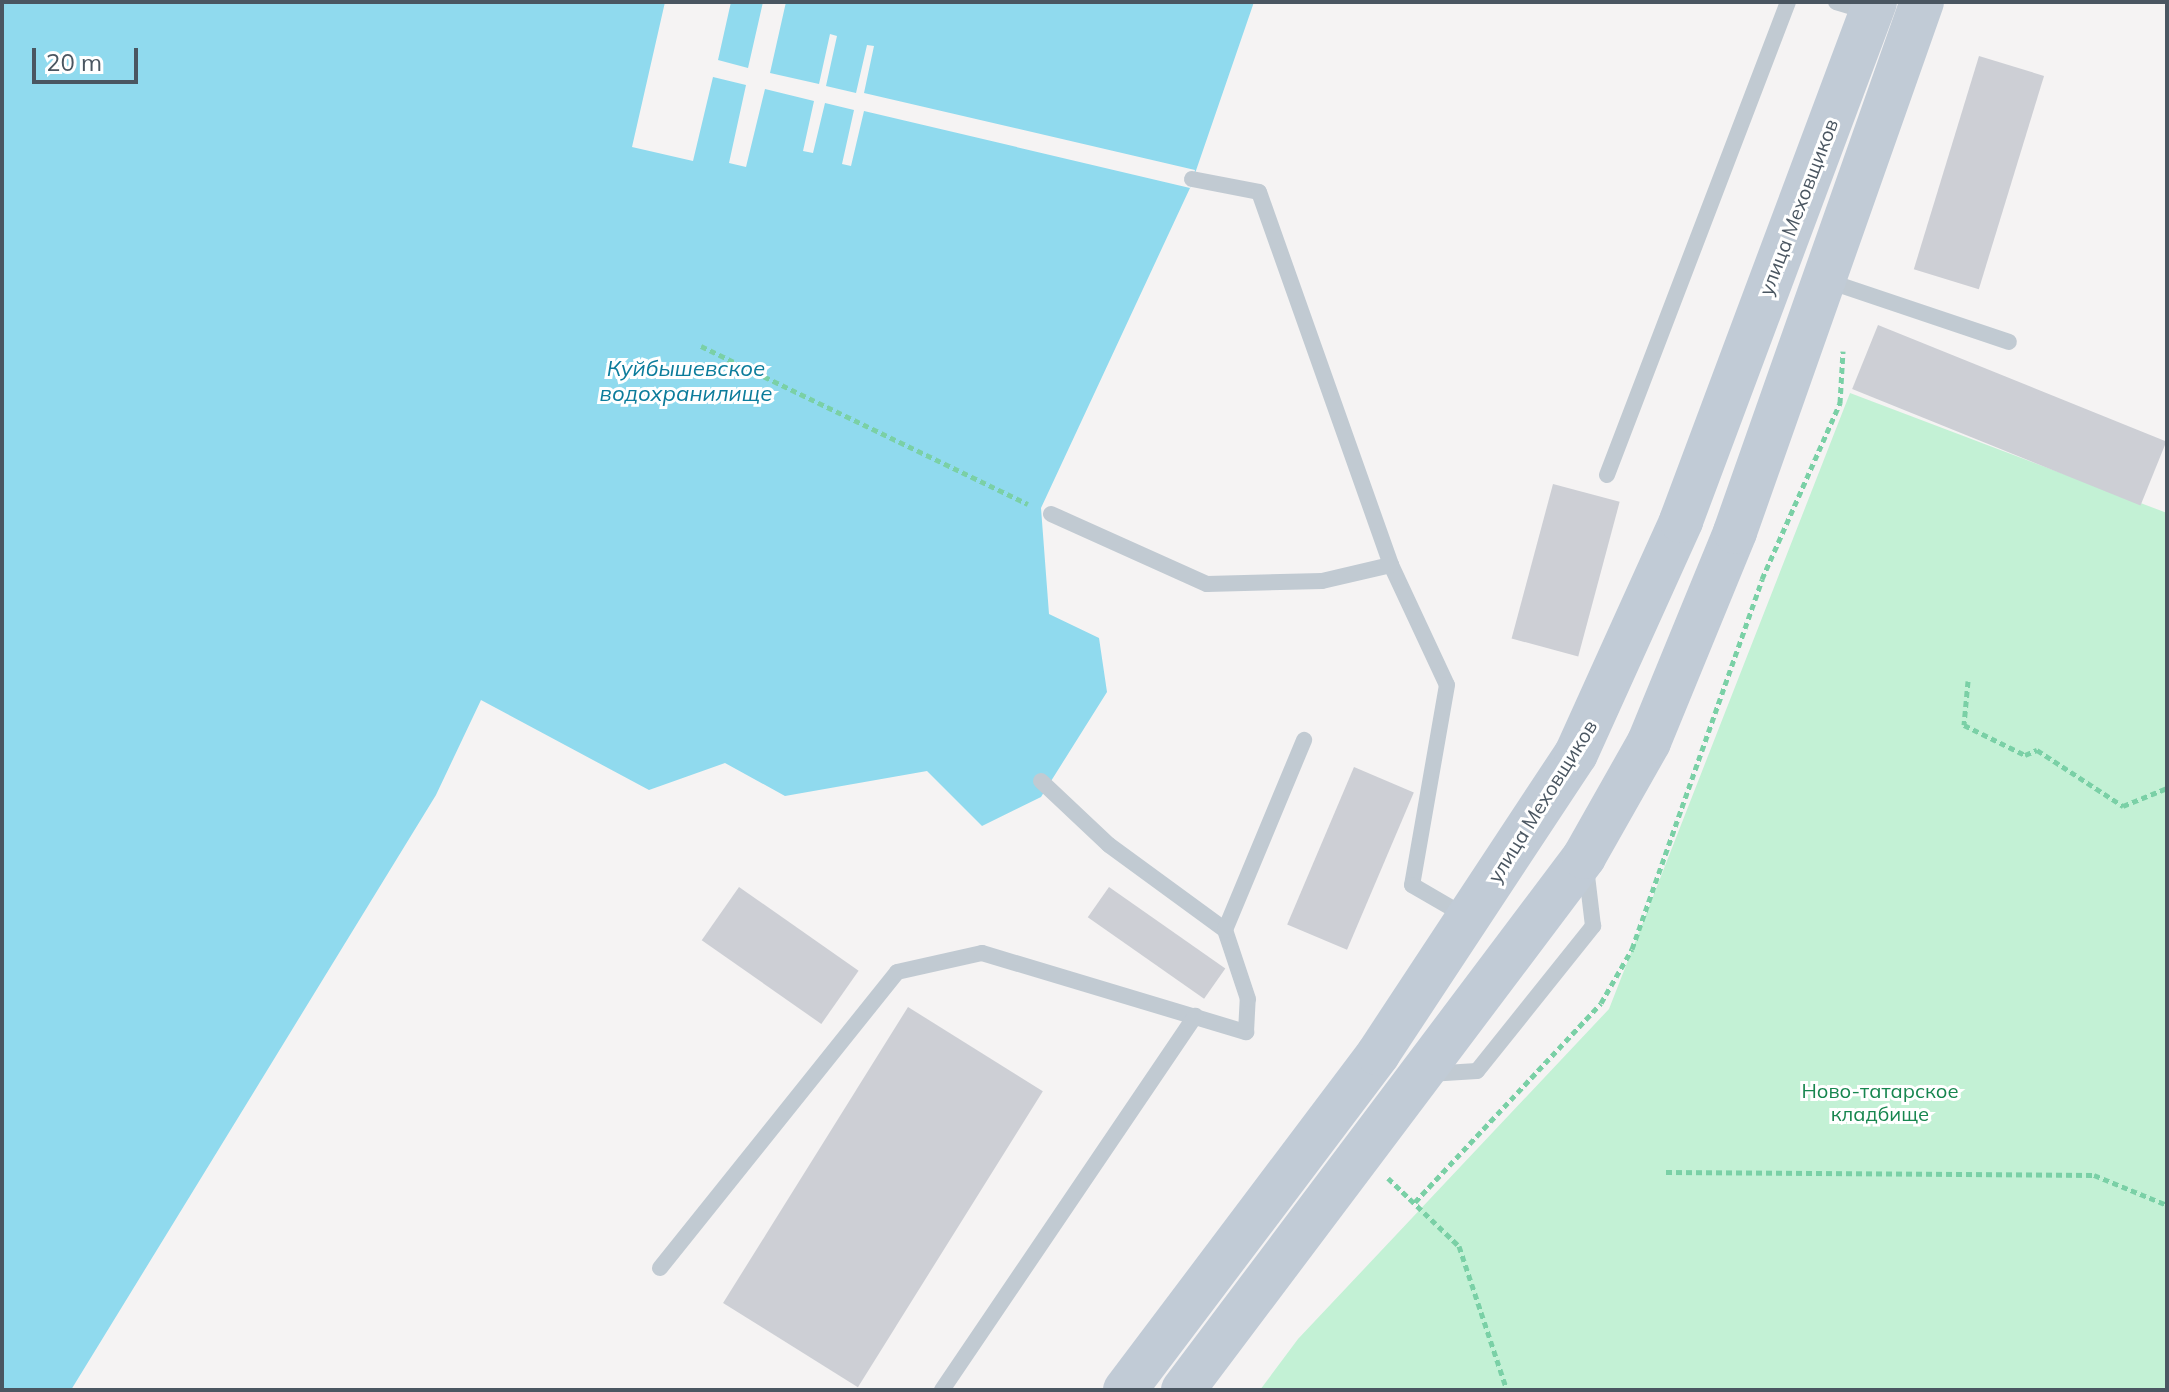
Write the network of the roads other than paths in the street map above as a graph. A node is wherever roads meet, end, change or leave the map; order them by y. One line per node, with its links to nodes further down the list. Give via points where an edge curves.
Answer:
1 (1788, 2): 7 (lane)
2 (1922, 2): 5 (main road)
3 (1861, 6): 12 (main road, улица Меховщиков, via 1613,683 1576,754)
4 (1192, 179): 9 (lane, via 1259,192)
5 (1824, 279): 6 (lane); 18 (main road, via 1667,701 1584,857)
6 (2009, 342)
7 (1607, 475)
8 (1051, 514): 9 (lane, via 1207,584 1322,581)
9 (1391, 565): 12 (lane, via 1447,685 1412,885)
10 (1304, 740): 13 (lane)
11 (1041, 781): 13 (lane, via 1109,845)
12 (1468, 918): 17 (main road, улица Меховщиков, via 1378,1054)
13 (1225, 930): 14 (lane, via 1248,999 1246,1032)
14 (1195, 1016): 15 (lane, via 982,953 897,972); 16 (lane)
15 (660, 1268)
16 (942, 1390)
17 (1125, 1390)
18 (1183, 1390)

